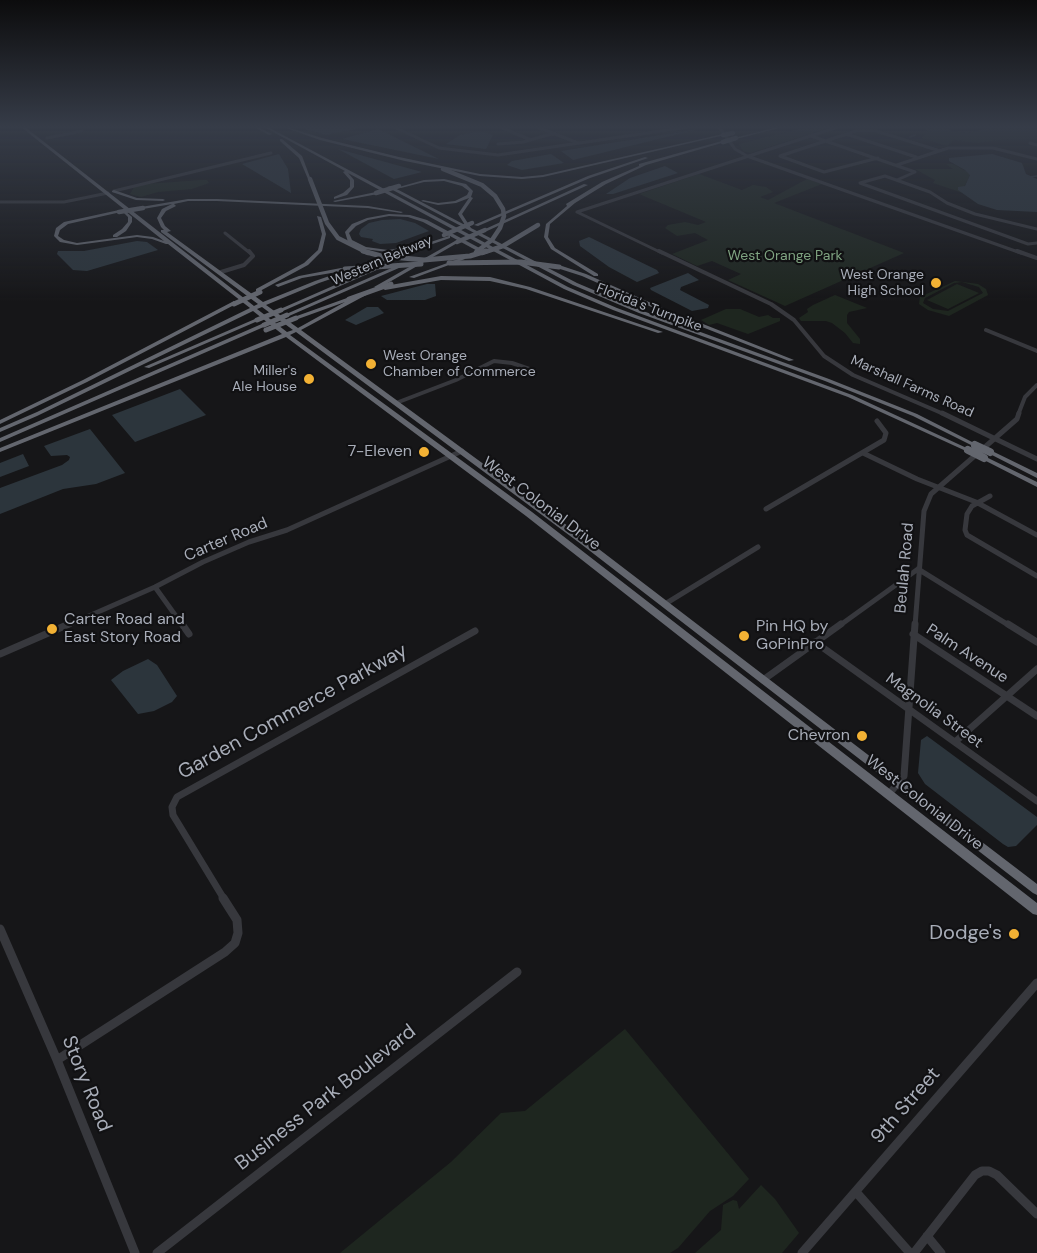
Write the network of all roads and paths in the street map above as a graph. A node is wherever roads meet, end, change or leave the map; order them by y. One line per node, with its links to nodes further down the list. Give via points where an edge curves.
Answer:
1 (104, 185): 24 (highway, West Colonial Drive)
2 (105, 185): 24 (highway, West Colonial Drive)
3 (135, 185): 24 (street)
4 (310, 185): 50 (highway, via 324,234 320,250 299,268)
5 (310, 185): 31 (highway, bridge, via 338,238 381,256 424,260 470,256 507,244)
6 (351, 185): 29 (highway, via 349,191 334,198)
7 (374, 185): 53 (highway, Florida's Turnpike, via 529,270)
8 (387, 185): 12 (highway, via 431,203 466,198 471,193)
9 (387, 185): 36 (highway, Florida's Turnpike)
10 (407, 185): 23 (highway)
11 (407, 185): 23 (highway)
12 (465, 185)
13 (470, 185): 36 (highway, via 474,194 460,214)
14 (483, 185): 49 (highway, bridge, via 503,209 497,234 463,259)
15 (563, 185): 36 (highway)
16 (573, 185): 36 (highway, Western Beltway)
17 (586, 185): 41 (highway, Western Beltway, bridge)
18 (601, 185): 31 (highway)
19 (658, 185): 75 (street, Marshall Farms Road, via 577,212 771,304 794,320 824,356 839,367)
20 (831, 185): 35 (street)
21 (867, 185): 33 (street)
22 (912, 185): 38 (street, via 962,210)
23 (400, 187): 25 (highway, bridge)
24 (112, 191): 26 (highway, via 136,200); 28 (street, via 64,202); 34 (highway, via 113,202 130,217 124,230 91,242 72,242 59,236 60,229 69,223); 43 (highway, West Colonial Drive); 45 (highway, West Colonial Drive)
25 (377, 193): 29 (highway, via 346,200); 30 (highway, via 338,202)
26 (190, 198): 29 (highway); 32 (highway)
27 (198, 200): 30 (highway); 32 (highway); 43 (highway, via 171,206 159,218 165,229)
28 (0, 201)
29 (306, 201)
30 (299, 203): 37 (highway, via 394,210 415,215)
31 (573, 203): 54 (highway, via 548,224 546,237 553,249 616,286)
32 (143, 207): 34 (highway, bridge)
33 (930, 209): 35 (street); 42 (street, via 1028,244)
34 (119, 212): 45 (highway, via 76,220 62,226 56,236 77,244 132,236 153,238)
35 (916, 215): 44 (street)
36 (474, 227): 40 (highway, Western Beltway, bridge); 70 (highway, Florida's Turnpike, via 552,274 611,300)
37 (440, 229): 40 (highway, via 417,218 389,215 359,222 346,235 360,247 388,251); 53 (highway, via 562,289)
38 (1037, 229)
39 (225, 233): 46 (street, via 253,256 244,265)
40 (446, 236): 51 (highway); 69 (highway, Western Beltway, bridge)
41 (457, 242): 55 (highway, Western Beltway, bridge); 56 (highway)
42 (1037, 243)
43 (195, 252): 46 (highway, West Colonial Drive)
44 (1037, 258)
45 (195, 262): 46 (highway, via 210,271); 47 (highway, West Colonial Drive)
46 (221, 272): 48 (highway, West Colonial Drive)
47 (212, 276): 48 (highway, via 223,276); 52 (highway, West Colonial Drive)
48 (233, 282): 51 (highway, West Colonial Drive)
49 (388, 286): 55 (highway, bridge); 73 (highway, via 458,277 513,284 734,355)
50 (259, 291): 54 (highway, bridge, via 301,277 345,269 507,262 559,267 584,275); 72 (highway, bridge)
51 (263, 304): 52 (highway); 56 (highway, West Colonial Drive)
52 (254, 308): 58 (highway, West Colonial Drive); 69 (highway)
53 (615, 309): 73 (highway, Florida's Turnpike, via 790,372)
54 (702, 325): 70 (highway)
55 (265, 328): 76 (highway)
56 (297, 330): 58 (highway); 63 (highway, West Colonial Drive)
57 (986, 330): 61 (street)
58 (286, 333): 59 (highway); 60 (highway, West Colonial Drive)
59 (265, 342): 60 (highway); 77 (highway)
60 (296, 342): 62 (highway, West Colonial Drive)
61 (1037, 351)
62 (318, 358): 63 (highway); 67 (highway, West Colonial Drive)
63 (346, 367): 66 (highway, West Colonial Drive)
64 (535, 371): 66 (street, via 494,361)
65 (1037, 385): 75 (street, Beulah Road, via 1025,397 1017,419)
66 (396, 403): 67 (highway); 68 (highway, West Colonial Drive)
67 (382, 404): 68 (highway); 81 (highway, West Colonial Drive)
68 (412, 414): 78 (highway, West Colonial Drive)
69 (35, 415): 74 (highway, Western Beltway)
70 (915, 415): 80 (highway, Florida's Turnpike, bridge)
71 (877, 421): 79 (street, via 886,438)
72 (0, 422)
73 (914, 424): 80 (highway, Florida's Turnpike, bridge)
74 (0, 430)
75 (994, 438): 82 (street, Marshall Farms Road); 85 (street, Beulah Road)
76 (0, 440)
77 (0, 450)
78 (462, 451): 81 (street, Carter Road); 91 (highway, West Colonial Drive)
79 (863, 453): 85 (street); 88 (street)
80 (987, 455): 83 (highway, Florida's Turnpike); 84 (highway, Florida's Turnpike)
81 (452, 456): 89 (highway, West Colonial Drive); 97 (street, Carter Road)
82 (1037, 459)
83 (1037, 476)
84 (1037, 485)
85 (937, 487): 87 (street); 94 (street, Beulah Road, via 924,511)
86 (990, 496): 87 (street)
87 (976, 502): 90 (street); 96 (street, via 968,513 967,535)
88 (766, 508)
89 (543, 525): 91 (highway, via 572,541); 93 (highway, West Colonial Drive)
90 (1036, 533)
91 (584, 542): 95 (highway, West Colonial Drive)
92 (758, 547): 98 (street)
93 (593, 563): 95 (highway, via 604,563); 104 (highway, West Colonial Drive)
94 (918, 569): 101 (street, Beulah Road); 102 (street); 103 (street)
95 (628, 576): 98 (highway, West Colonial Drive)
96 (1037, 576)
97 (154, 586): 100 (street); 105 (street, Carter Road)
98 (665, 604): 107 (highway, West Colonial Drive)
99 (475, 631): 120 (street, Garden Commerce Parkway, via 177,797 173,815 237,920 235,943)
100 (189, 634)
101 (913, 634): 108 (street, Palm Avenue); 109 (street, Beulah Road)
102 (815, 642): 107 (street); 109 (street, Magnolia Street)
103 (1037, 642)
104 (709, 653): 107 (highway, via 749,678); 113 (highway, West Colonial Drive)
105 (0, 654)
106 (1037, 669): 108 (street)
107 (763, 680): 112 (highway, West Colonial Drive)
108 (1007, 697): 110 (street, Palm Avenue); 111 (street)
109 (910, 711): 111 (street, Magnolia Street); 112 (street, Beulah Road, via 904,776)
110 (1037, 716)
111 (954, 742): 114 (street, Magnolia Street)
112 (898, 783): 113 (street, Beulah Road); 115 (highway, West Colonial Drive)
113 (889, 794): 116 (highway, West Colonial Drive)
114 (1037, 801)
115 (1037, 890)
116 (1037, 910)
117 (0, 929): 120 (street, Story Road)
118 (517, 972): 125 (street, Business Park Boulevard)
119 (1037, 983): 121 (street, 9th Street)
120 (57, 1060): 124 (street, Story Road)
121 (856, 1192): 126 (street, 9th Street); 127 (street)
122 (1037, 1214): 123 (street, via 997,1175 982,1171)
123 (927, 1236): 127 (street); 128 (street)
124 (135, 1253)
125 (157, 1253)
126 (802, 1253)
127 (912, 1253)
128 (941, 1253)

